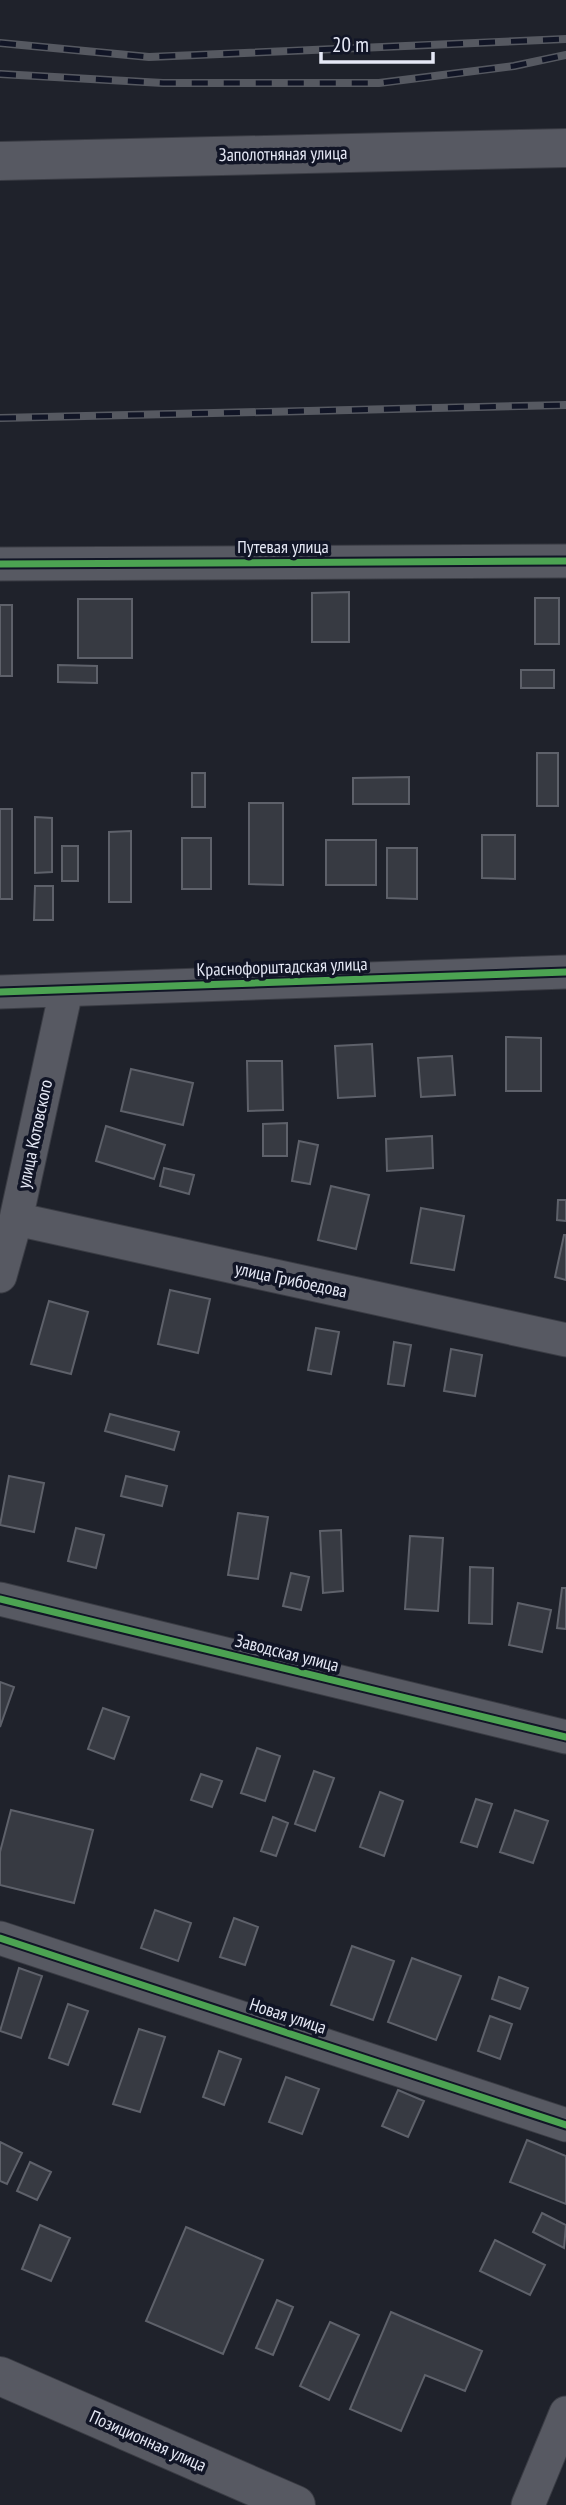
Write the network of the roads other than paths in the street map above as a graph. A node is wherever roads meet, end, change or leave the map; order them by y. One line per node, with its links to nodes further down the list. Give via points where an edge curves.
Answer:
1 (566, 148): 2 (main road, Заполотняная улица)
2 (0, 161)
3 (566, 561): 4 (street, Путевая улица)
4 (0, 564)
5 (566, 972): 7 (street, Краснофорштадская улица)
6 (0, 992): 7 (street, Краснофорштадская улица)
7 (66, 992): 8 (street, улица Котовского)
8 (16, 1219): 9 (street, улица Котовского); 10 (street, улица Грибоедова)
9 (0, 1276)
10 (566, 1340)
11 (0, 1599): 12 (street, Заводская улица)
12 (566, 1737)
13 (0, 1938): 14 (street, Новая улица)
14 (566, 2125)
15 (0, 2376): 17 (main road, Позиционная улица)
16 (566, 2413): 18 (street)
17 (296, 2505)
18 (528, 2505)

